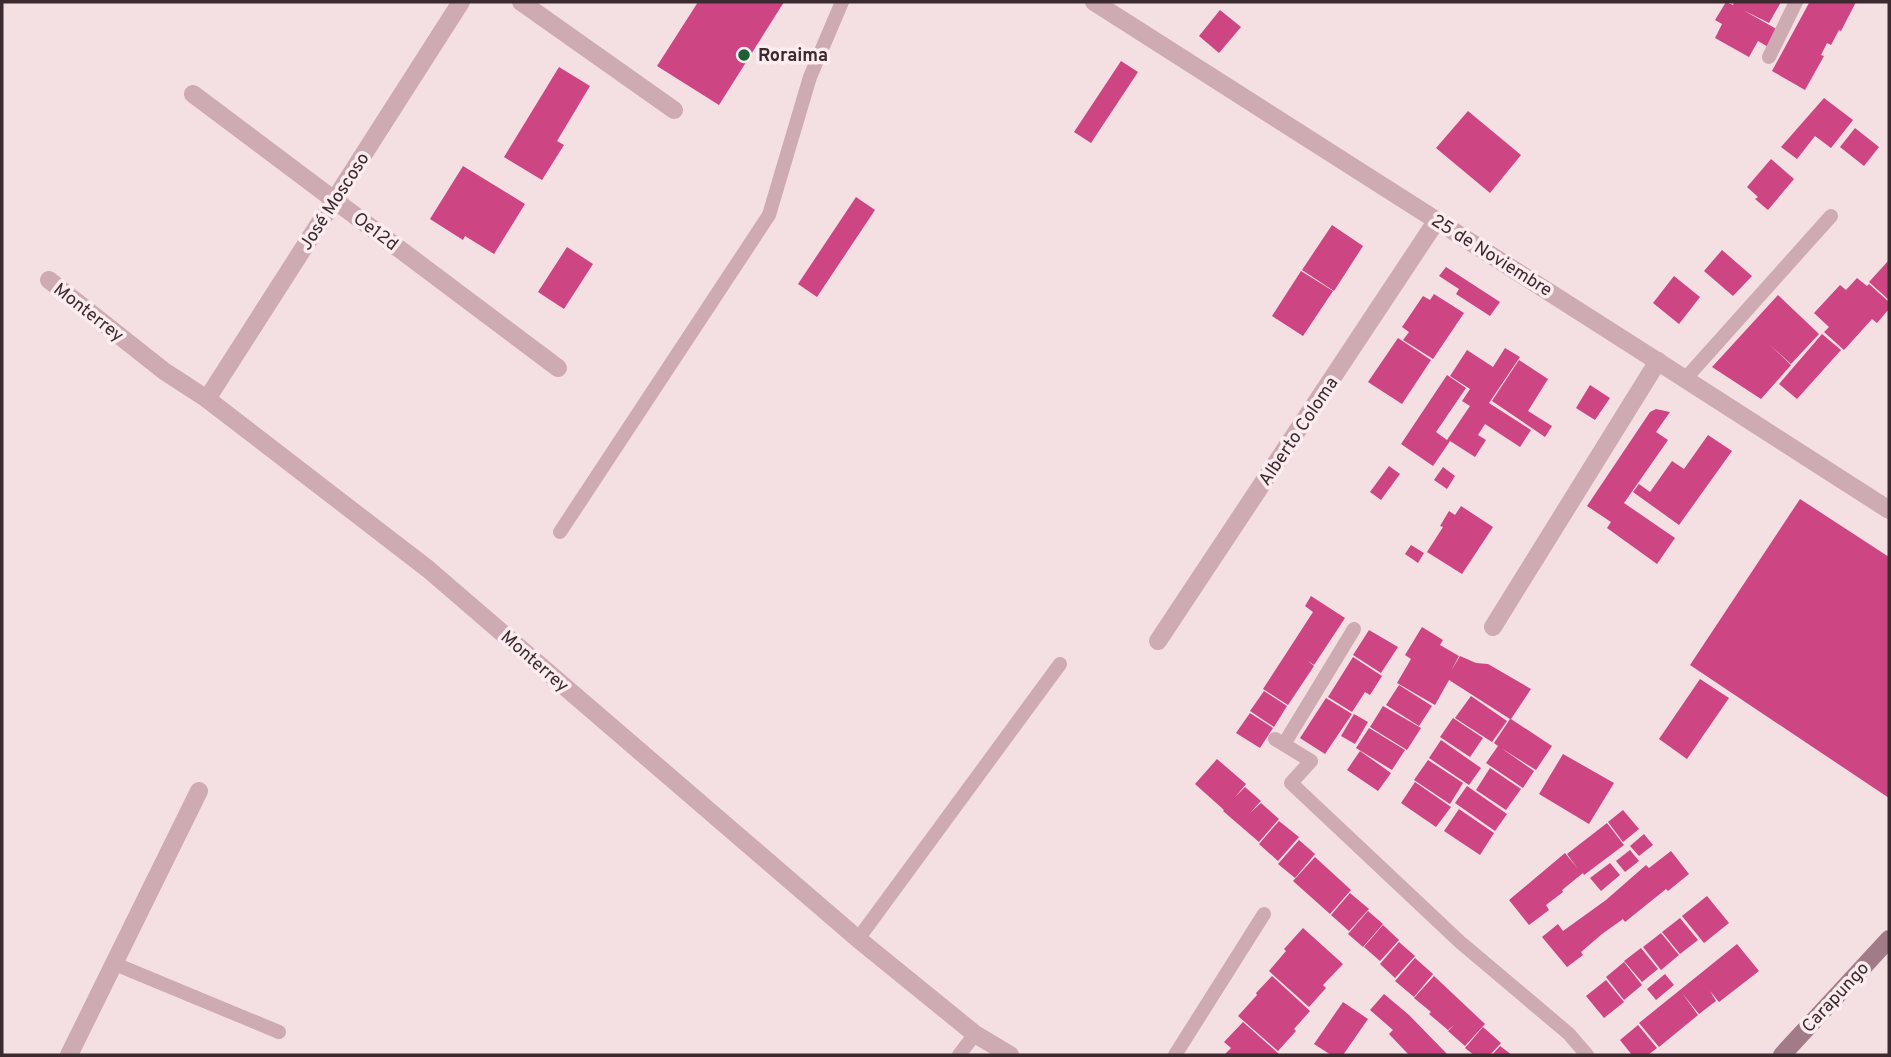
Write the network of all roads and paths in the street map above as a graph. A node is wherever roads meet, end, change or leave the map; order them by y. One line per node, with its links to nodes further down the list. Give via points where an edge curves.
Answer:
1 (461, 2): 9 (street, José Moscoso)
2 (521, 2): 8 (street)
3 (842, 2): 18 (lane, via 810,77 769,215)
4 (1094, 2): 11 (street, 25 de Noviembre)
5 (1796, 2): 6 (lane)
6 (1769, 57)
7 (193, 94): 9 (street, Oe12d)
8 (674, 110)
9 (335, 200): 14 (street, Oe12d); 16 (street, José Moscoso)
10 (1831, 216): 15 (lane)
11 (1437, 220): 13 (street, 25 de Noviembre); 21 (street, Alberto Coloma)
12 (49, 280): 16 (street, Monterrey, via 164,371)
13 (1658, 361): 15 (street, 25 de Noviembre); 19 (street)
14 (558, 368)
15 (1686, 379): 17 (street, 25 de Noviembre)
16 (207, 399): 25 (street, Monterrey, via 428,569)
17 (1889, 510)
18 (560, 532)
19 (1493, 627)
20 (1354, 629): 34 (lane, via 1279,742 1311,761 1291,783)
21 (1158, 641)
22 (1060, 664): 25 (lane)
23 (199, 791): 27 (street)
24 (1264, 914): 33 (lane)
25 (858, 939): 29 (street, Monterrey)
26 (1889, 939): 35 (street, Carapungo)
27 (115, 964): 28 (lane); 30 (street)
28 (279, 1032)
29 (975, 1034): 31 (lane); 32 (street, Monterrey)
30 (69, 1055)
31 (959, 1055)
32 (1010, 1055)
33 (1175, 1055)
34 (1587, 1055)
35 (1782, 1055)

